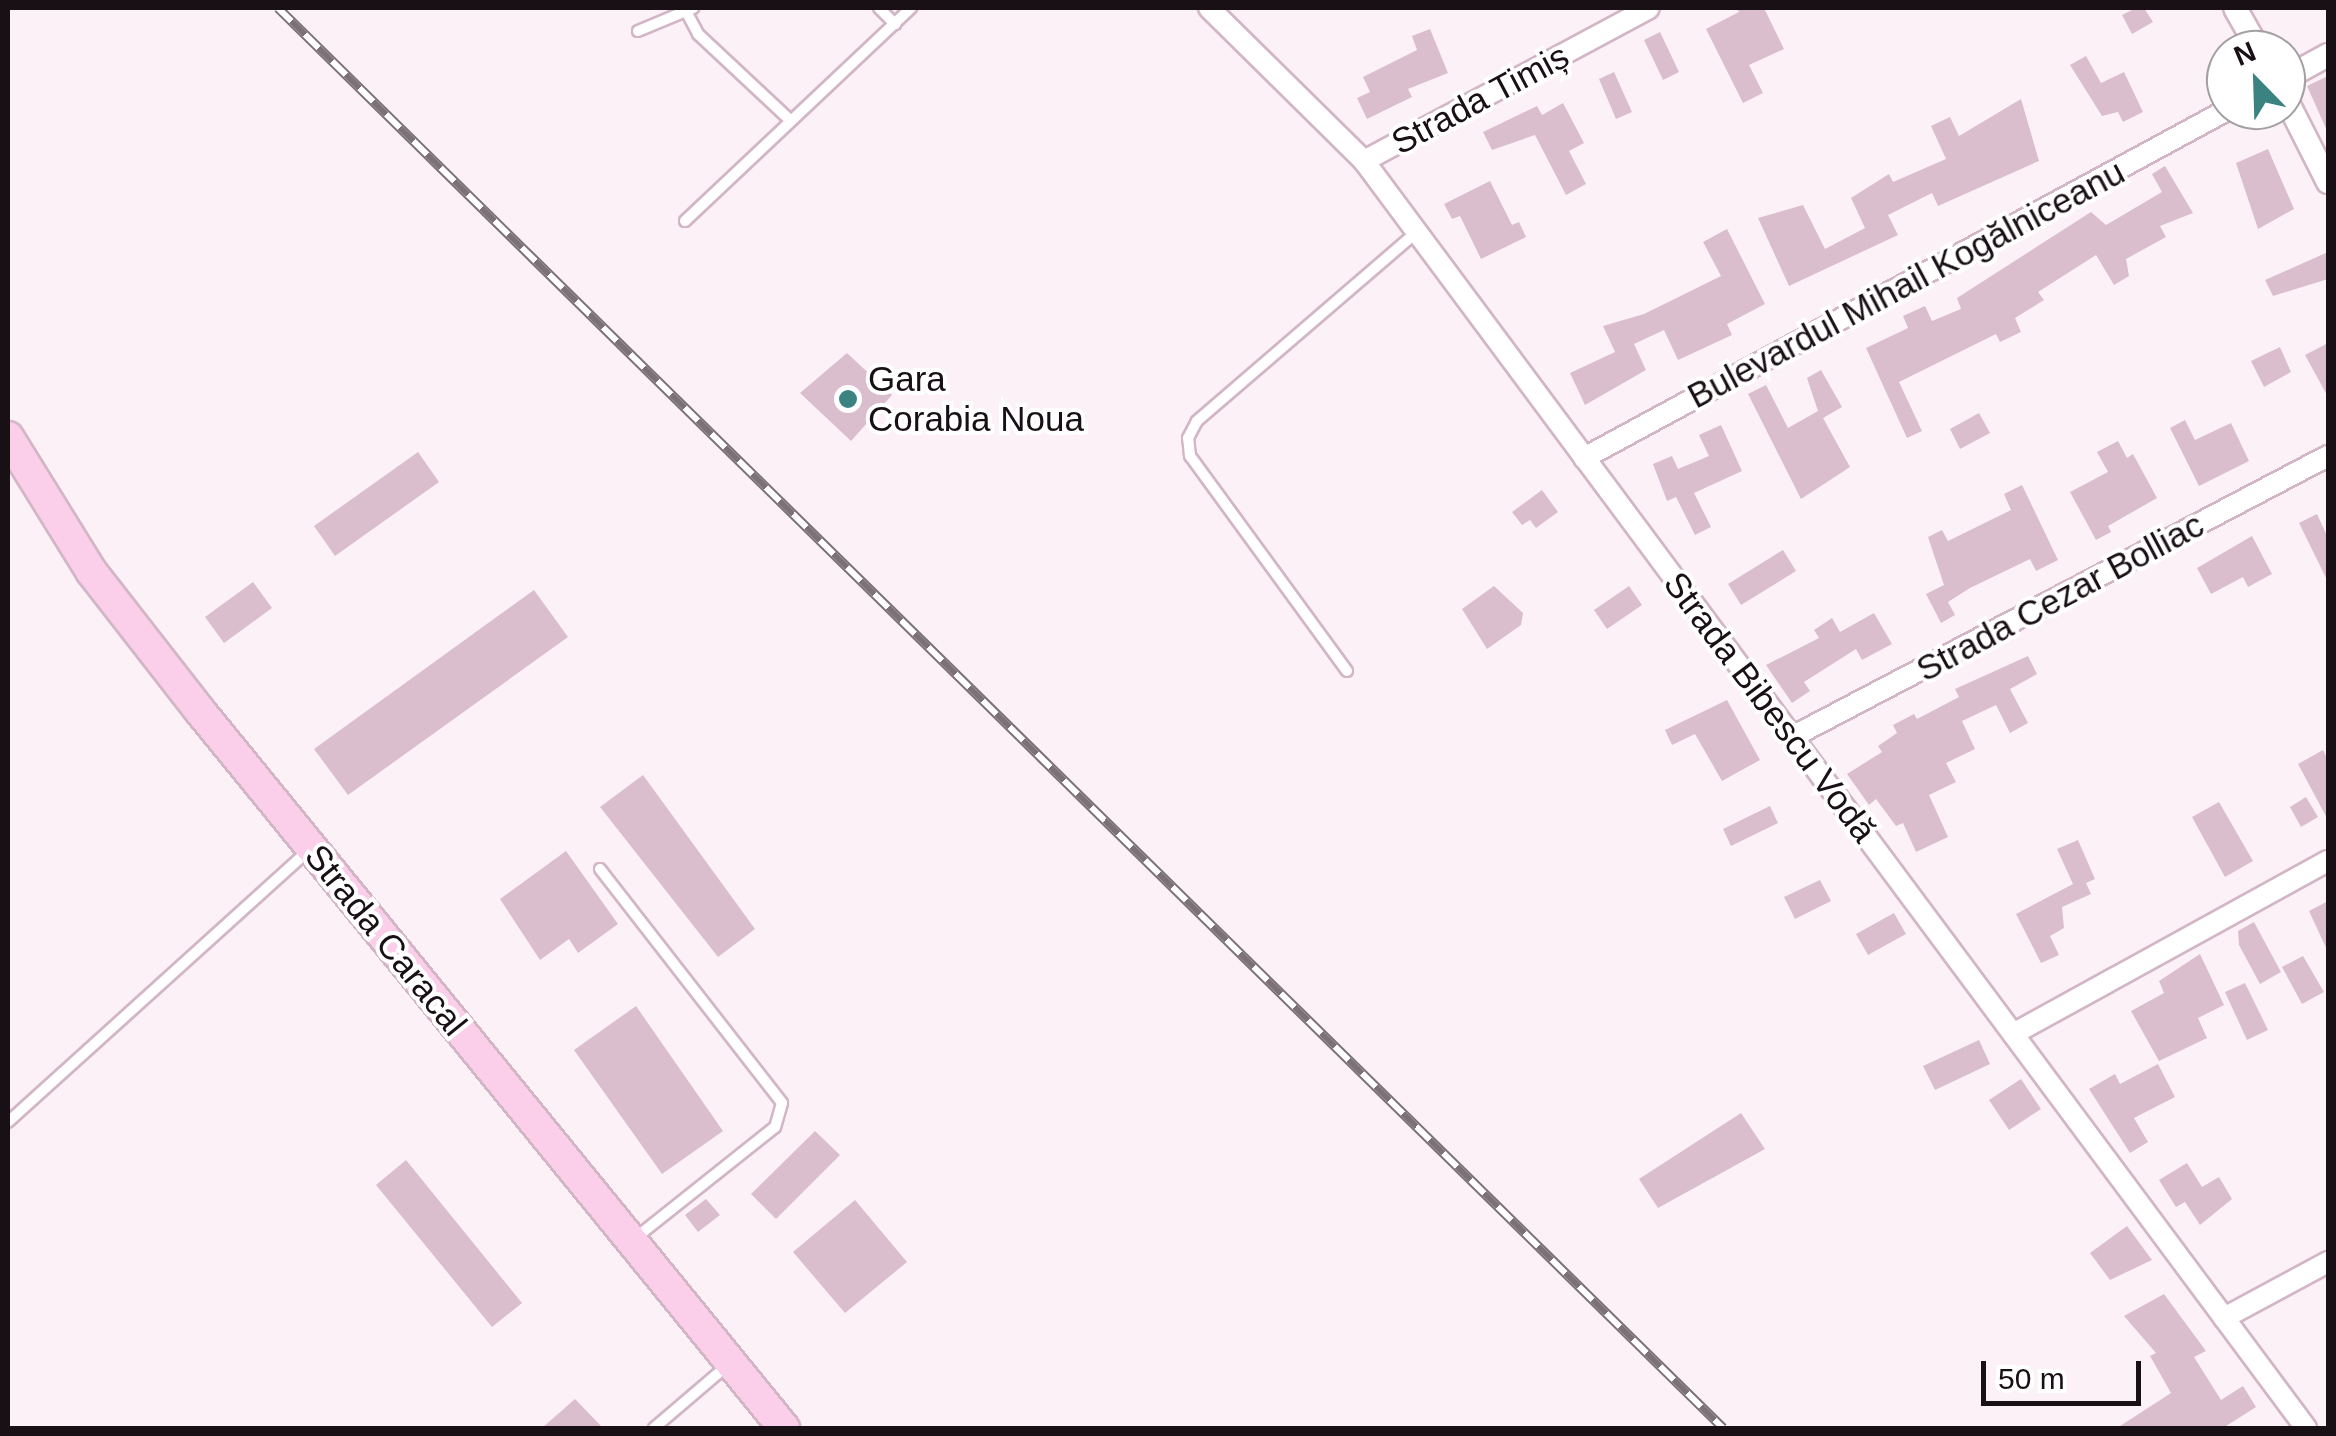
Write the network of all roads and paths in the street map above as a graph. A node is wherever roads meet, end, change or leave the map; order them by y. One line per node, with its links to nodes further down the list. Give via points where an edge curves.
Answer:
1 (879, 8): 7 (lane)
2 (912, 8): 7 (lane)
3 (1209, 8): 15 (street, Strada Bibescu Vodă)
4 (1649, 8): 15 (street, Strada Timiș)
5 (2235, 8): 8 (street)
6 (690, 10): 9 (lane); 12 (lane, via 698,34)
7 (895, 24): 12 (lane)
8 (2248, 30)
9 (638, 31)
10 (2328, 55): 11 (street)
11 (2306, 67)
12 (791, 121): 17 (lane)
13 (2206, 121): 21 (street, Bulevardul Mihail Kogălniceanu)
14 (2302, 130): 16 (street)
15 (1364, 161): 18 (street, Strada Bibescu Vodă)
16 (2328, 182)
17 (685, 221)
18 (1416, 232): 21 (street, Strada Bibescu Vodă); 22 (lane, via 1197,420 1188,438 1190,456)
19 (8, 437): 24 (main road, Strada Caracal, via 91,570)
20 (2328, 456): 23 (street, Strada Cezar Bolliac)
21 (1584, 458): 23 (street, Strada Bibescu Vodă)
22 (1347, 671)
23 (1792, 737): 27 (street, Strada Bibescu Vodă)
24 (311, 849): 28 (lane); 29 (main road, Strada Caracal)
25 (2328, 861): 27 (street)
26 (600, 869): 29 (lane, via 782,1104 776,1126)
27 (2013, 1034): 31 (street, Strada Bibescu Vodă)
28 (8, 1122)
29 (633, 1241): 32 (main road, Strada Caracal)
30 (2328, 1262): 31 (street)
31 (2224, 1318): 35 (street, Strada Bibescu Vodă)
32 (729, 1364): 33 (lane); 34 (main road, Strada Caracal)
33 (654, 1428)
34 (784, 1428)
35 (2306, 1428)

